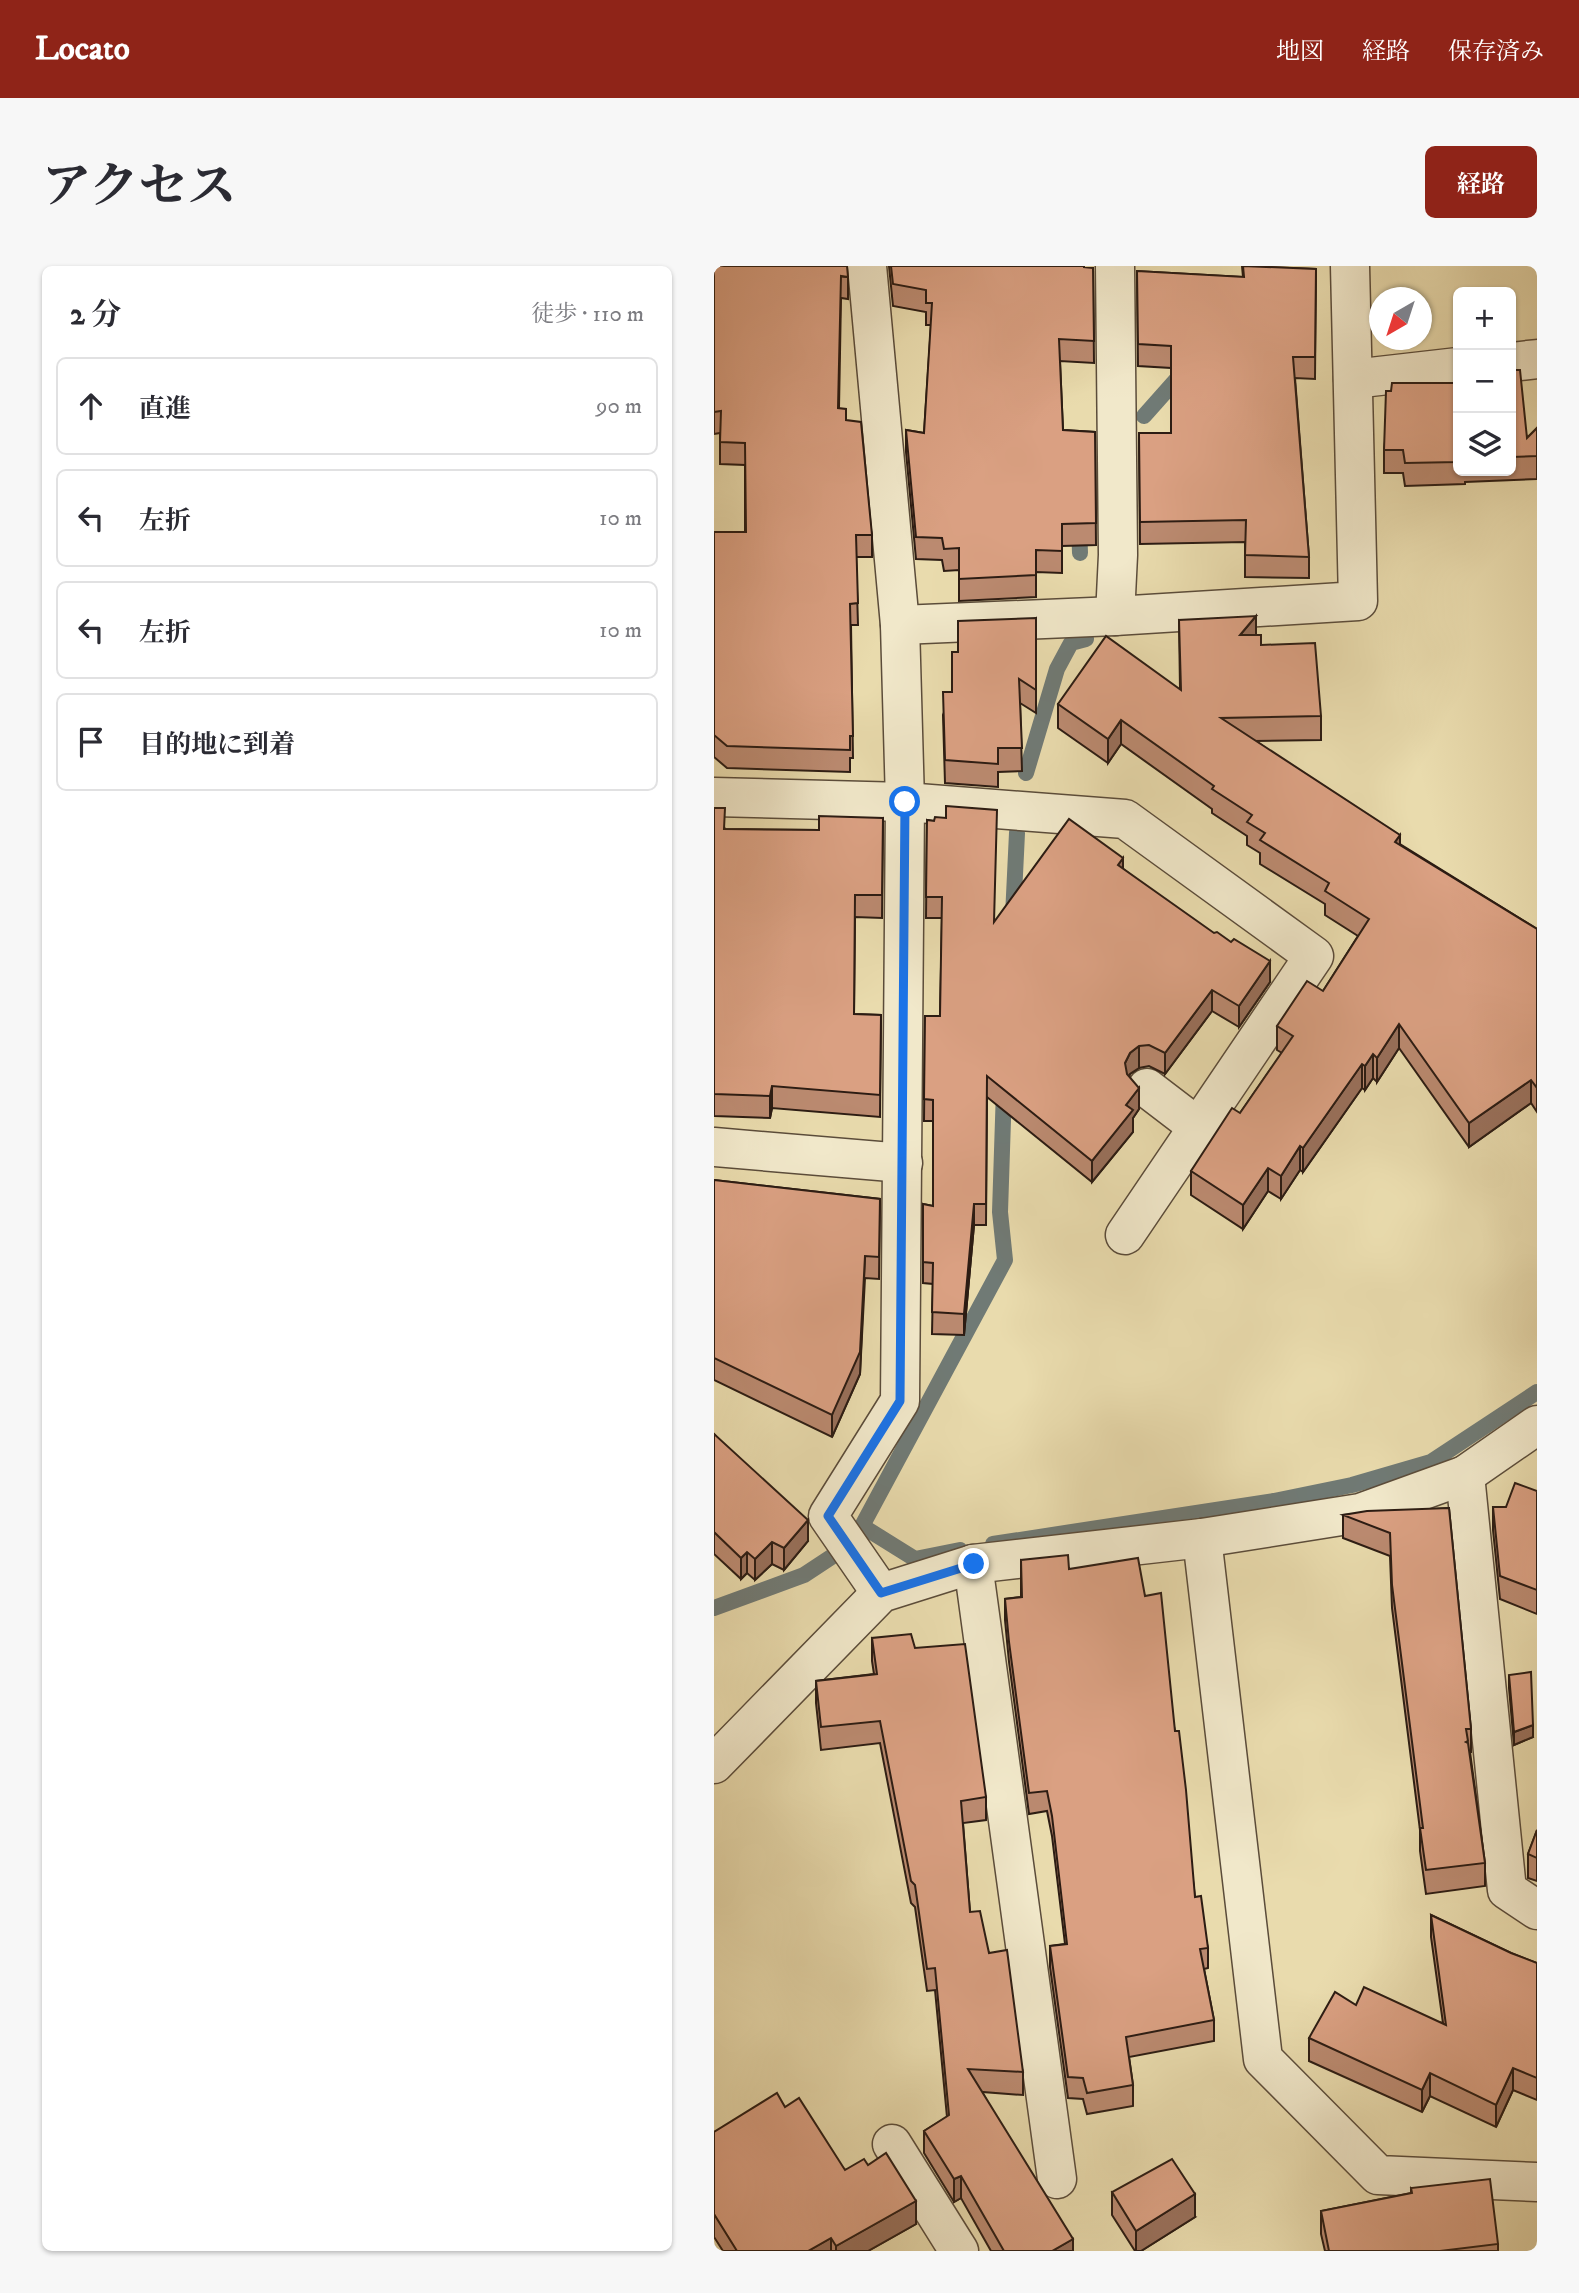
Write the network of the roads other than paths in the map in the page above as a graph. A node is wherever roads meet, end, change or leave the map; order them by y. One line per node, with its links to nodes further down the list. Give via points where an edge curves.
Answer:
1 (867, 266): 9 (street)
2 (1115, 266): 8 (street)
3 (1350, 266): 7 (street)
4 (1537, 359): 5 (street)
5 (1516, 361)
6 (1453, 369): 7 (street)
7 (1353, 379): 8 (street, via 1358,601)
8 (1115, 616): 9 (street)
9 (900, 625): 11 (street)
10 (714, 796): 11 (street)
11 (905, 802): 13 (street, via 1125,818 1314,956); 15 (street)
12 (1147, 1088): 13 (street)
13 (1198, 1127): 16 (street)
14 (714, 1147): 15 (street)
15 (903, 1163): 21 (street, via 900,1401 828,1516)
16 (1125, 1235)
17 (1537, 1425): 18 (street)
18 (1465, 1475): 19 (street, via 1360,1513); 23 (street, via 1507,1890)
19 (1202, 1538): 20 (street); 26 (street, via 1263,2059 1378,2175)
20 (974, 1564): 21 (street); 25 (street)
21 (881, 1593): 22 (street)
22 (714, 1764)
23 (1537, 1910)
24 (892, 2144): 27 (street)
25 (1057, 2179)
26 (1537, 2182)
27 (944, 2246)

